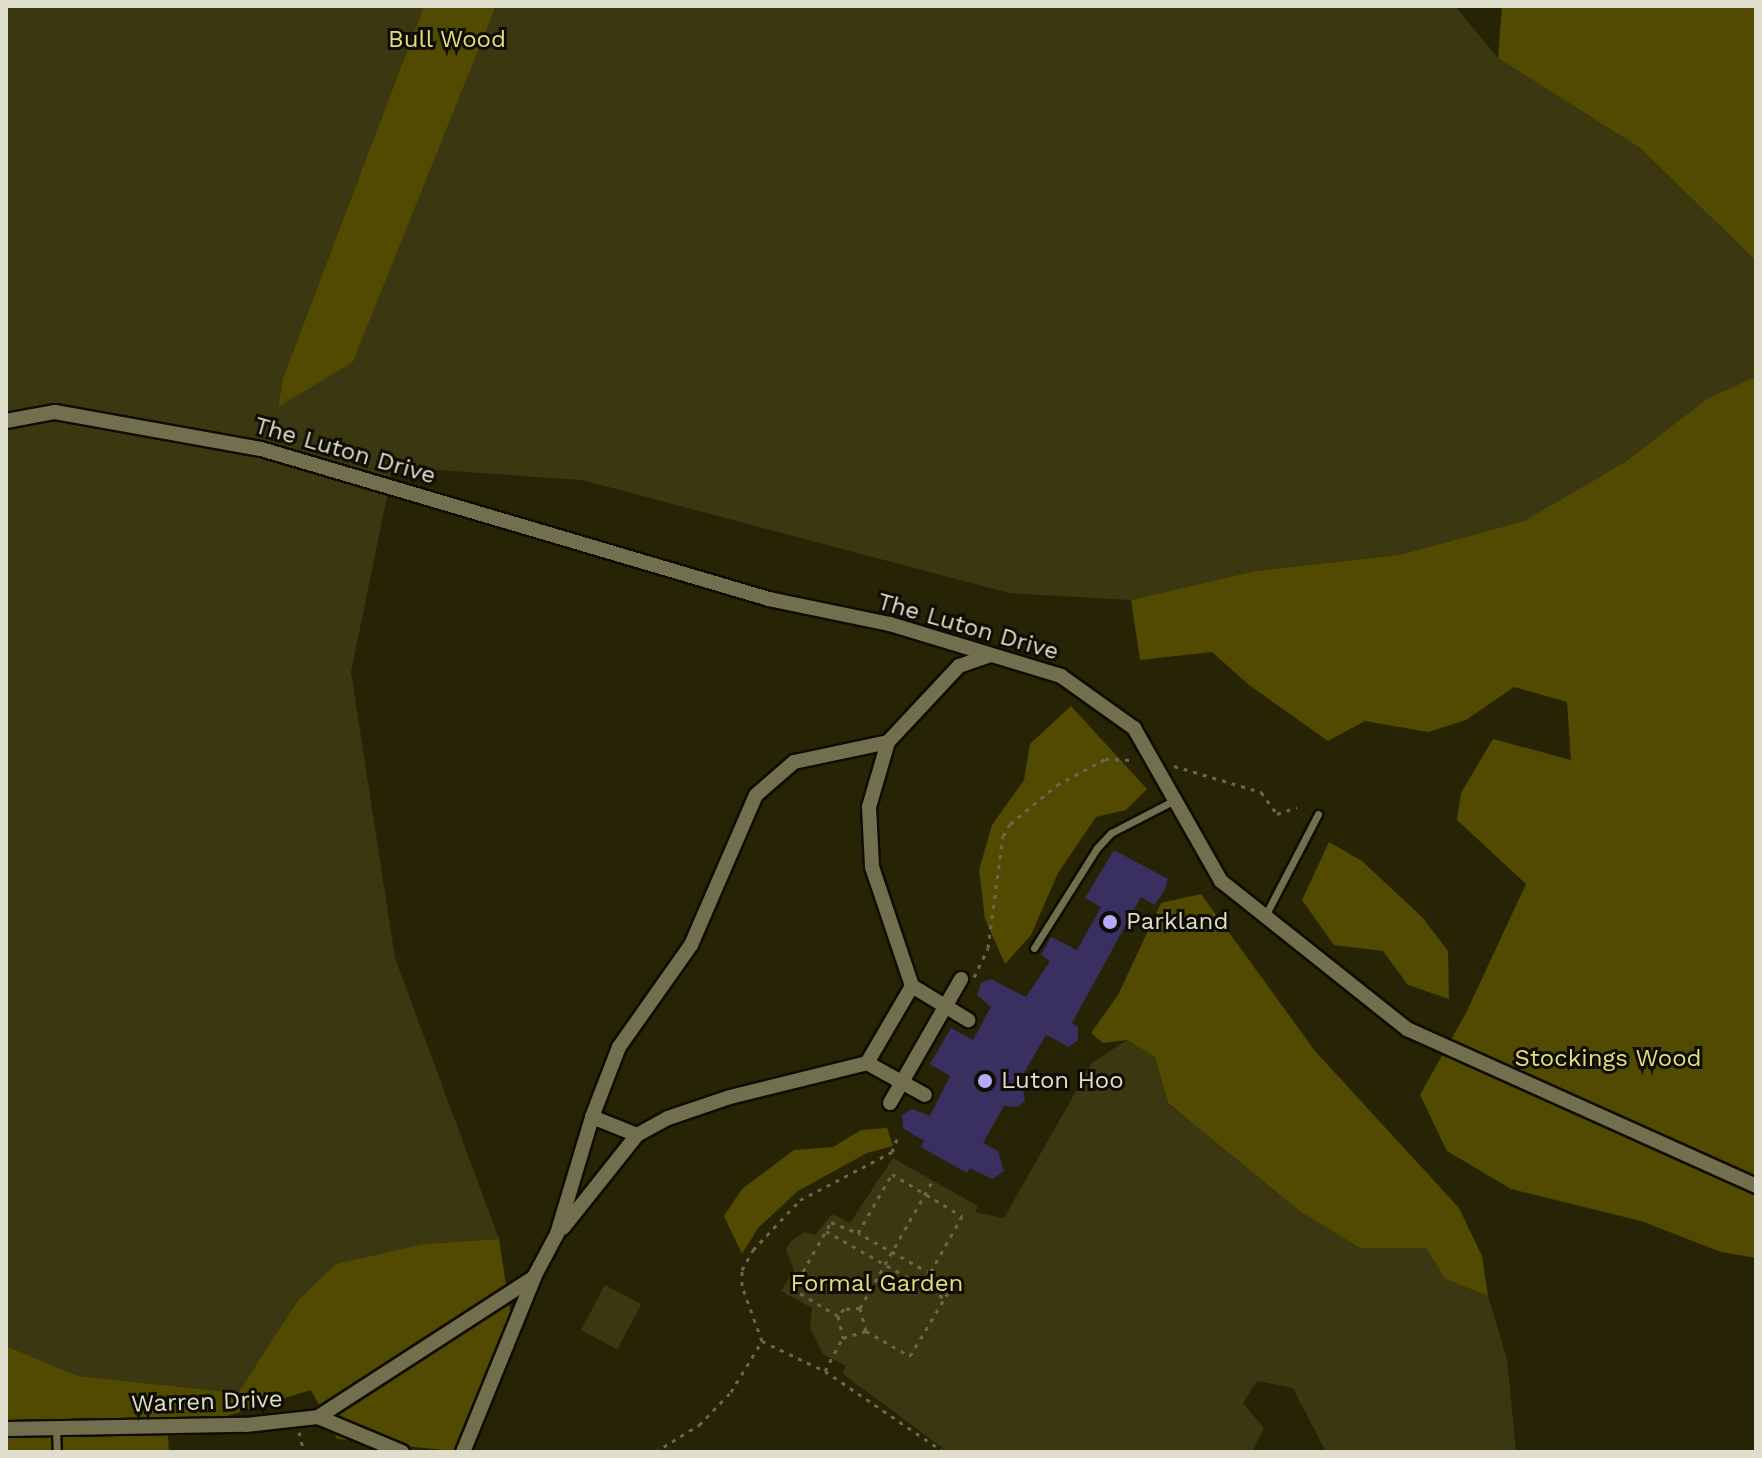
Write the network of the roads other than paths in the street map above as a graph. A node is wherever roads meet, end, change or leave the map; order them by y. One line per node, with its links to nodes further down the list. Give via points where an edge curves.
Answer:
1 (6, 421): 2 (street, The Luton Drive, via 55,412 261,449 769,599 890,624)
2 (991, 655): 3 (street, via 959,666); 4 (street, The Luton Drive, via 1061,676 1134,728)
3 (888, 742): 9 (street, via 869,807 872,867); 16 (street, via 794,762 756,795 691,945 619,1047)
4 (1175, 800): 6 (street, The Luton Drive, via 1221,881); 7 (lane, via 1119,829 1097,848)
5 (1318, 814): 6 (lane)
6 (1265, 916): 18 (street, The Luton Drive, via 1407,1029)
7 (1034, 948)
8 (967, 978): 10 (street)
9 (912, 986): 10 (street); 12 (street)
10 (945, 1006): 11 (street); 13 (street)
11 (968, 1020)
12 (867, 1063): 13 (street); 17 (street, via 730,1097)
13 (902, 1082): 14 (street); 15 (street)
14 (925, 1095)
15 (890, 1103)
16 (592, 1117): 17 (street); 19 (street)
17 (637, 1135): 19 (street)
18 (1756, 1186)
19 (557, 1234): 20 (street)
20 (534, 1277): 21 (street); 26 (street)
21 (318, 1417): 22 (street, Warren Drive, via 246,1425); 25 (street, Warren Drive)
22 (56, 1428): 23 (street, Warren Drive); 24 (lane)
23 (6, 1429)
24 (57, 1452)
25 (402, 1452)
26 (463, 1452)

